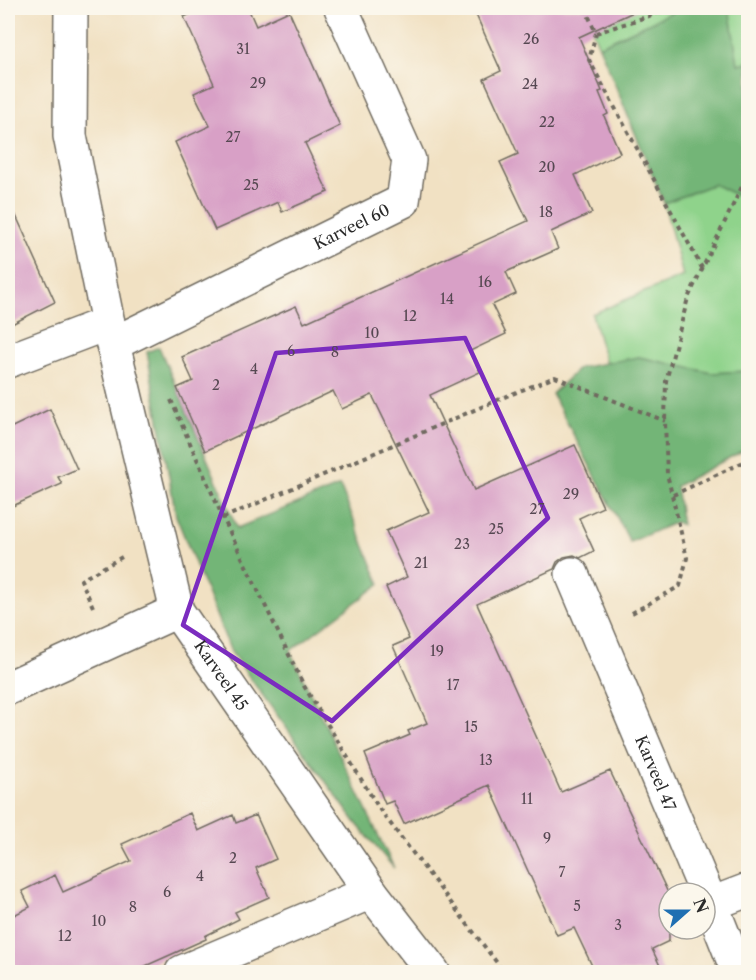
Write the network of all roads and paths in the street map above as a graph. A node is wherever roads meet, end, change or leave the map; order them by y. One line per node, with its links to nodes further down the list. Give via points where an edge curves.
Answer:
1 (71, 8): 10 (street, via 70,136)
2 (341, 8): 10 (street, Karveel 60, via 409,160 402,201)
3 (585, 8): 7 (path)
4 (674, 8): 7 (path)
5 (741, 8): 6 (path)
6 (748, 28)
7 (596, 33): 9 (path, via 588,60)
8 (748, 174): 9 (path)
9 (702, 269): 13 (path, via 688,298 666,381)
10 (110, 334): 11 (street); 18 (street)
11 (8, 361)
12 (168, 393): 16 (path)
13 (665, 421): 15 (path, via 667,474); 16 (path, via 555,377)
14 (748, 460): 15 (path)
15 (673, 495): 19 (path, via 687,558 680,586)
16 (223, 518): 28 (path, via 304,686 380,810)
17 (572, 573): 19 (street, Karveel 47)
18 (177, 611): 20 (street); 23 (street, Karveel 45)
19 (596, 630): 21 (street, Karveel 47)
20 (8, 688)
21 (701, 881)
22 (748, 890): 24 (street)
23 (371, 891): 26 (street); 27 (street, Karveel 45)
24 (717, 902)
25 (717, 919): 29 (street, Karveel 47)
26 (182, 972)
27 (433, 972)
28 (504, 972)
29 (738, 972)

